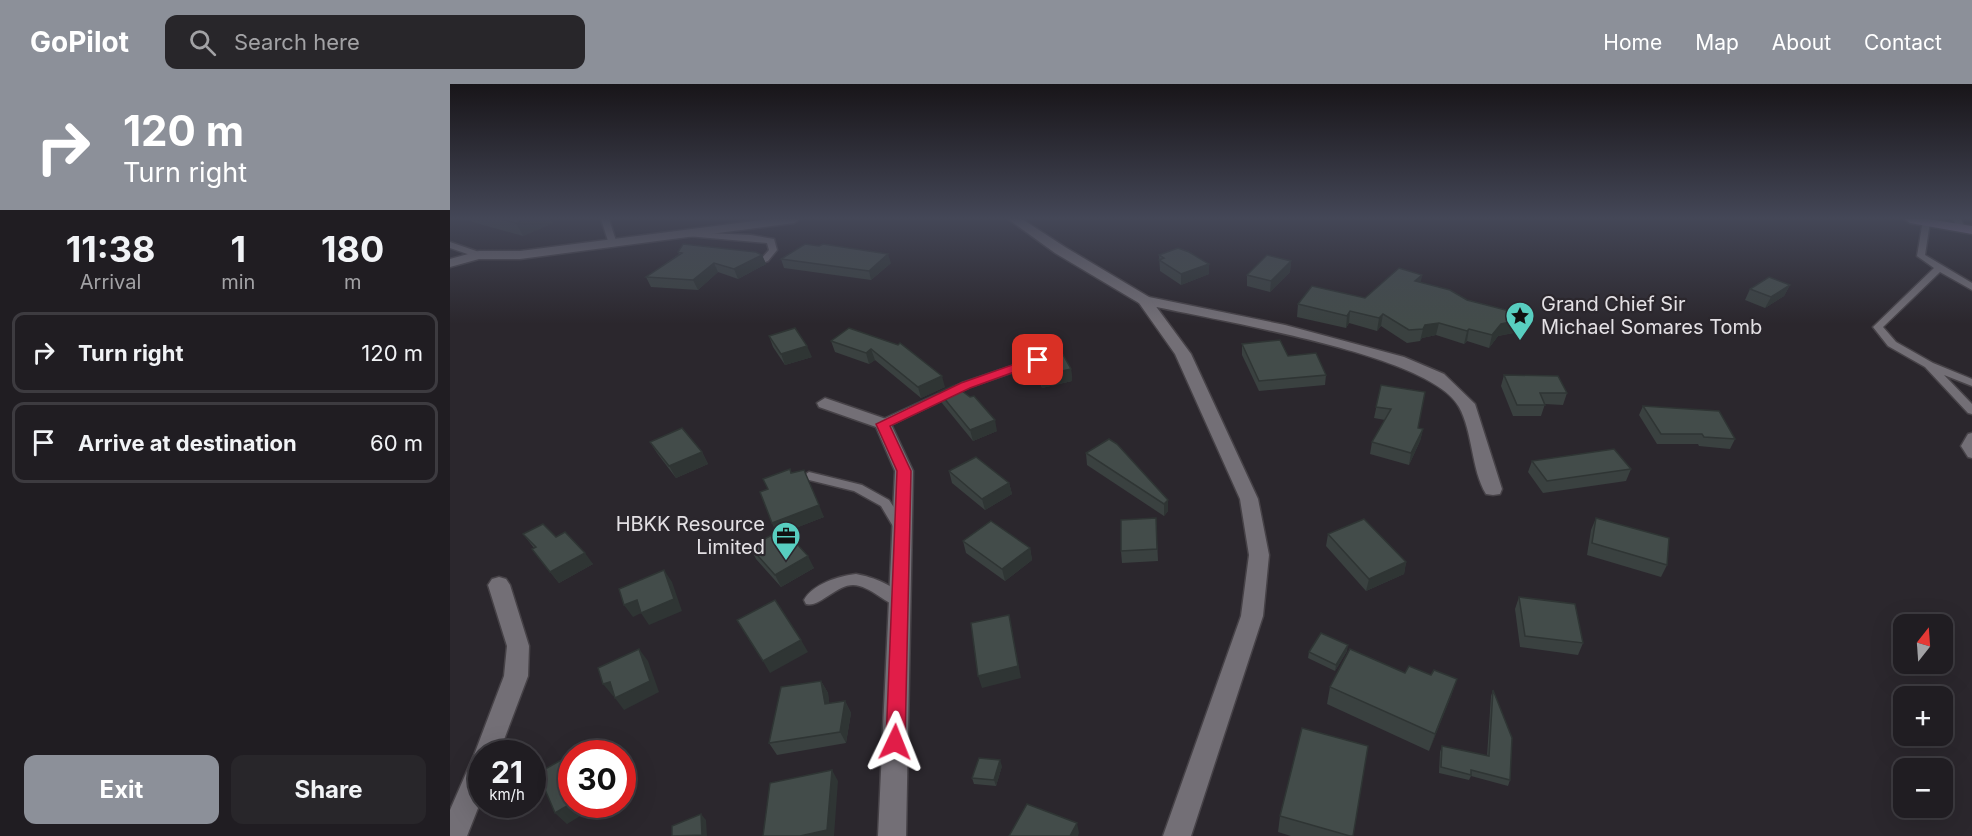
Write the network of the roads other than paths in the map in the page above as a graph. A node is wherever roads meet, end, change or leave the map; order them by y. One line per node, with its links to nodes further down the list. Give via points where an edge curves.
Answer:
1 (526, 254): 5 (street)
2 (769, 254): 6 (lane)
3 (1067, 254): 10 (street)
4 (1921, 254): 8 (lane)
5 (479, 255): 7 (street)
6 (765, 259)
7 (450, 263)
8 (1940, 267): 9 (lane); 12 (lane, via 1878,327 1892,344)
9 (1972, 286)
10 (1143, 300): 20 (street, via 1280,328 1399,360 1438,377 1467,404); 29 (street, via 1183,354 1193,375 1249,499 1259,555 1251,616)
11 (1038, 360): 16 (lane, via 966,385)
12 (1929, 365): 13 (lane); 15 (lane)
13 (1972, 383)
14 (825, 404): 16 (street)
15 (1972, 411)
16 (883, 424): 21 (street, via 904,471)
17 (1972, 437): 18 (lane, via 1967,446)
18 (1972, 454)
19 (809, 476): 21 (lane, via 858,488 885,503)
20 (1493, 489)
21 (902, 531): 24 (street)
22 (499, 585): 25 (street, via 518,646 516,676)
23 (811, 600): 24 (lane, via 832,583 855,579 879,586)
24 (900, 602): 28 (street)
25 (491, 740)
26 (468, 799): 27 (street)
27 (453, 836)
28 (892, 836)
29 (1177, 836)

